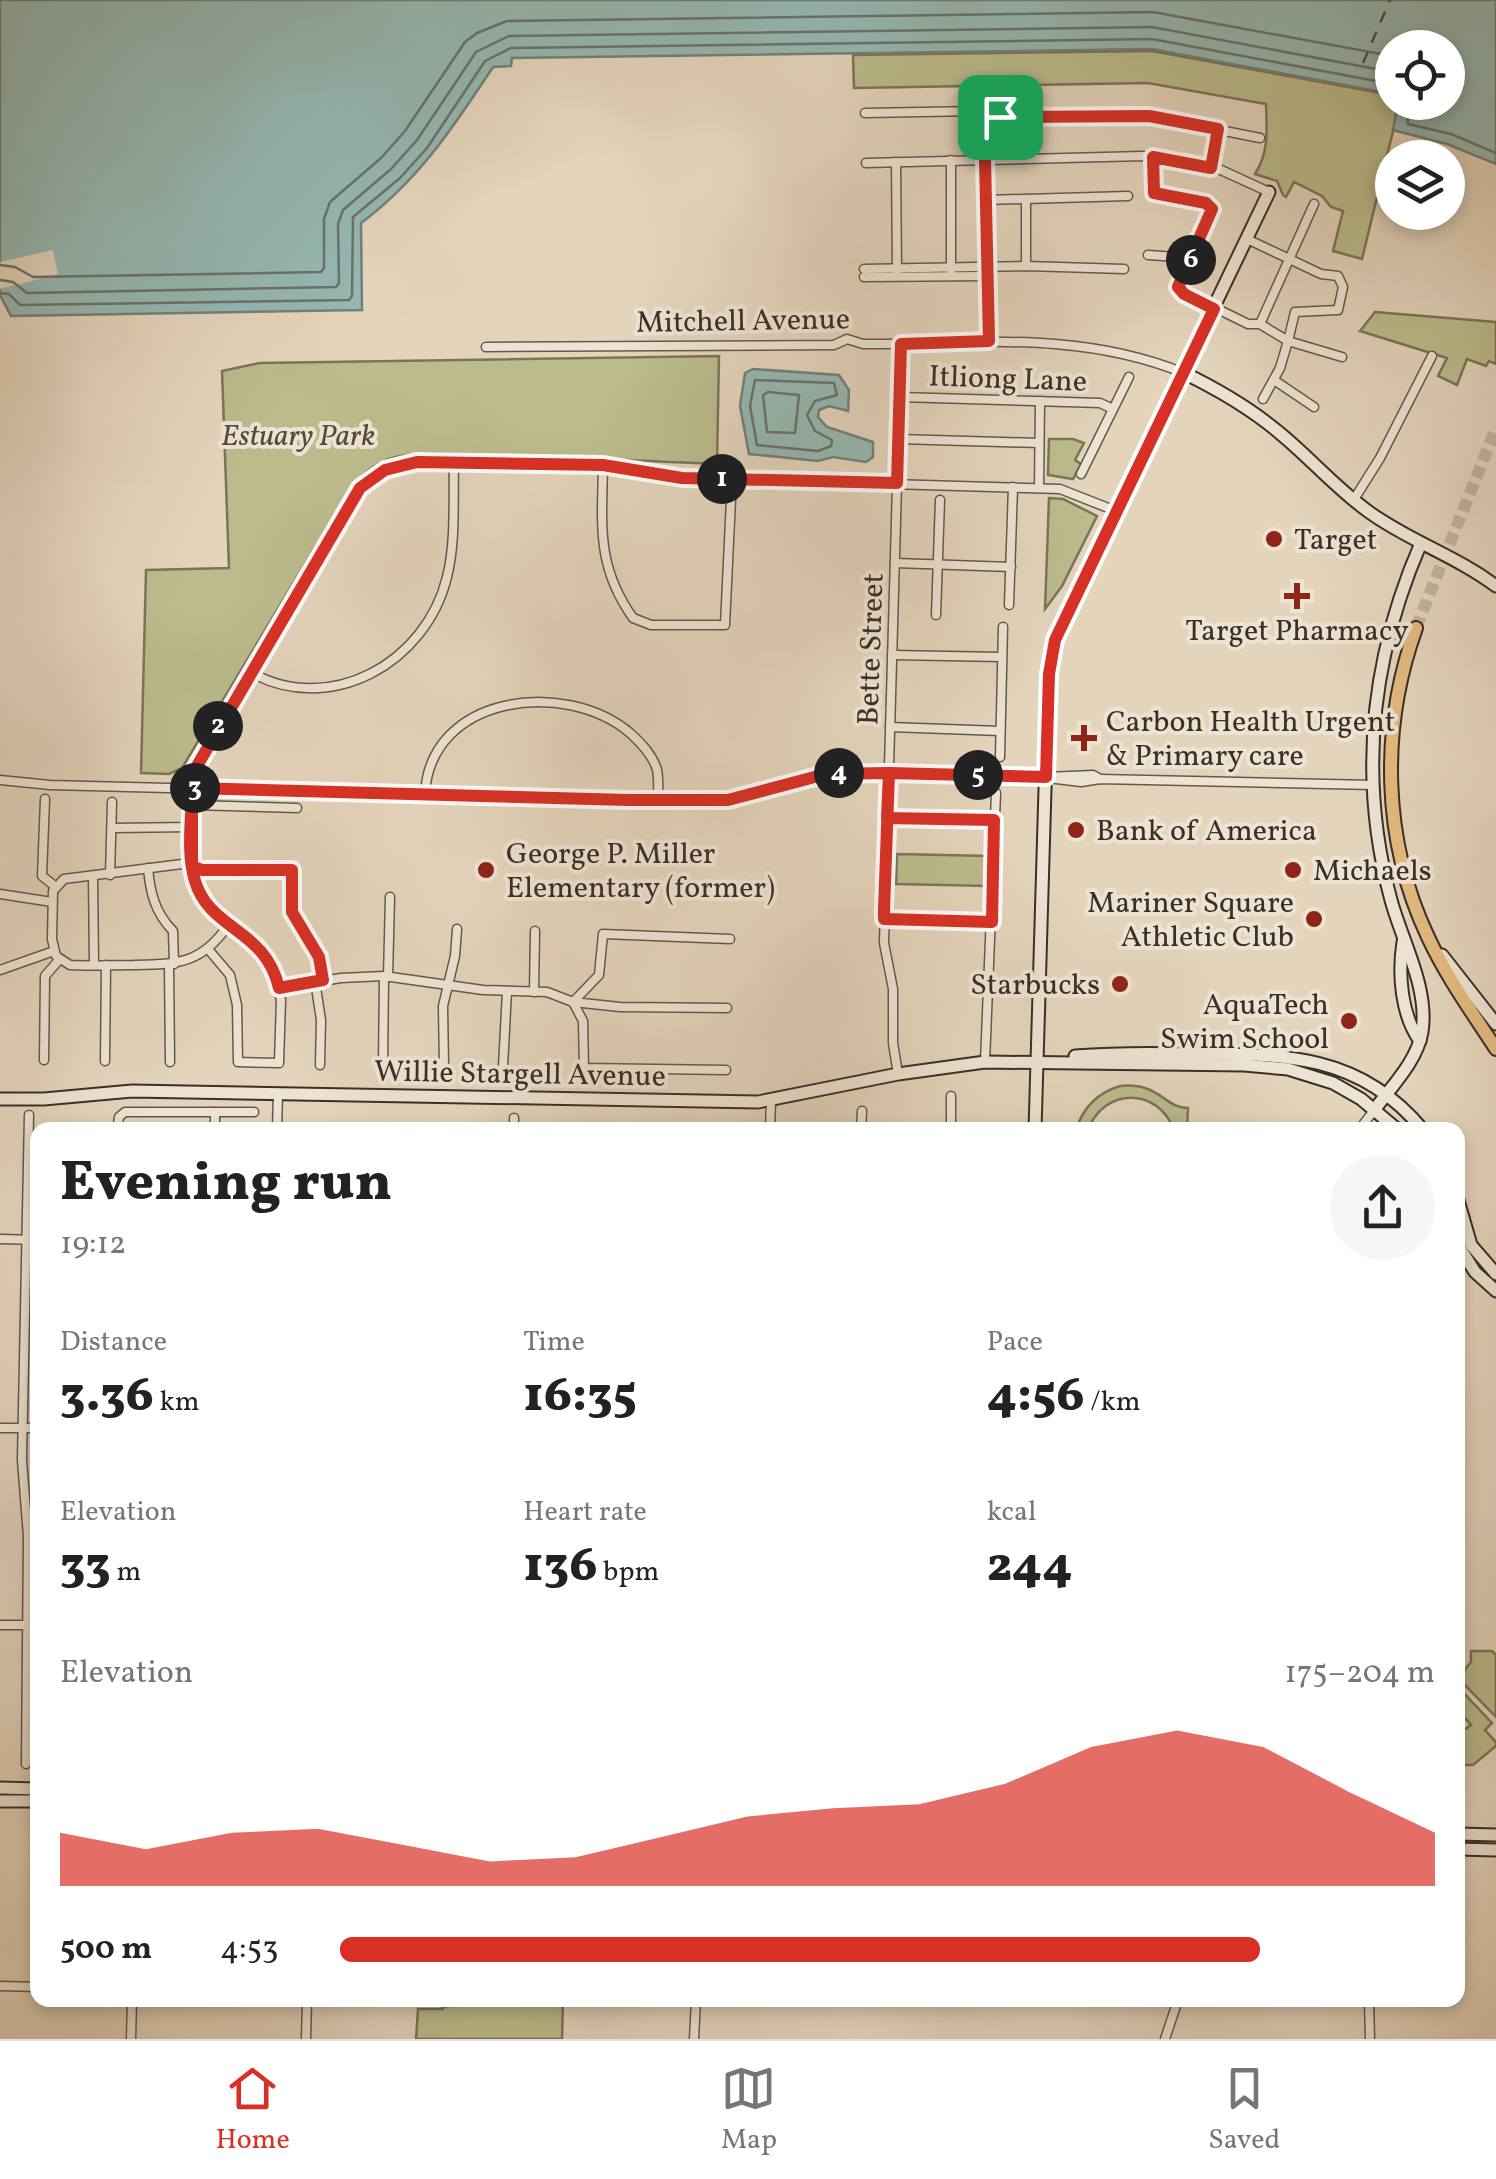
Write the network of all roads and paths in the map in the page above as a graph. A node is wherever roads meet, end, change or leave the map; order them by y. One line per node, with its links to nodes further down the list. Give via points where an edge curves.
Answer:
1 (864, 113): 2 (street)
2 (984, 113): 3 (street, via 1149,116); 7 (street)
3 (1218, 129): 4 (street); 10 (street)
4 (1260, 138)
5 (1153, 157): 7 (street); 10 (street); 18 (street, via 1154,193 1212,209)
6 (951, 160): 7 (street); 8 (street); 22 (street)
7 (985, 160): 13 (street)
8 (896, 162): 9 (street); 23 (street)
9 (866, 163)
10 (1211, 168): 11 (street)
11 (1270, 192): 16 (street)
12 (1128, 196): 14 (street)
13 (986, 200): 14 (street); 24 (street)
14 (1026, 200): 20 (street)
15 (1314, 204): 19 (street)
16 (1247, 240): 19 (street); 26 (street)
17 (1148, 255): 18 (street)
18 (1192, 258): 26 (street, via 1179,290)
19 (1288, 259): 27 (street); 29 (street, via 1337,274 1343,286 1338,310 1295,312)
20 (1026, 266): 21 (street); 24 (street)
21 (1124, 269)
22 (952, 271): 23 (street); 24 (street)
23 (897, 272): 25 (street)
24 (988, 272): 28 (street)
25 (864, 273)
26 (1214, 309): 27 (street); 34 (street)
27 (1260, 324): 29 (street)
28 (989, 341): 30 (street, Mitchell Avenue); 34 (street, Mitchell Avenue, via 1108,349)
29 (1288, 341): 33 (street); 36 (street)
30 (901, 344): 31 (street, Mitchell Avenue, via 848,339 834,345); 37 (street, Bette Street)
31 (486, 347)
32 (1432, 356): 52 (street)
33 (1342, 358)
34 (1184, 374): 52 (street, Mitchell Avenue, via 1265,421); 53 (street)
35 (1129, 376): 41 (street)
36 (1274, 380): 38 (street); 40 (street)
37 (900, 397): 39 (street, Itliong Lane); 42 (street, Bette Street)
38 (1263, 399)
39 (1040, 402): 41 (street, Itliong Lane); 43 (street)
40 (1314, 407)
41 (1113, 409): 46 (street)
42 (898, 439): 43 (street); 48 (street, Bette Street)
43 (1039, 443): 50 (street)
44 (454, 463): 45 (street); 65 (street, via 394,466 360,488); 65 (street, via 447,579 431,616 405,649 371,673 328,688 288,688)
45 (603, 465): 47 (street); 47 (street, via 604,560 633,618 651,625 725,625)
46 (1081, 474)
47 (732, 479): 48 (street)
48 (897, 483): 49 (street); 55 (street, Bette Street)
49 (1012, 487): 50 (street); 57 (street)
50 (1039, 488): 53 (street, via 1072,491)
51 (940, 500): 56 (street)
52 (1354, 500): 54 (street, Mitchell Avenue)
53 (1116, 511): 70 (street, via 1052,650)
54 (1421, 544): 58 (street, Mitchell Avenue); 72 (street, via 1382,659)
55 (894, 564): 56 (street); 63 (street, Bette Street)
56 (939, 565): 57 (street); 60 (street)
57 (1011, 567): 59 (street)
58 (1496, 586)
59 (1009, 605)
60 (936, 615)
61 (1003, 627): 64 (street)
62 (1416, 628): 99 (main road, via 1394,718 1391,786 1401,861)
63 (892, 655): 64 (street); 66 (street, Bette Street)
64 (1002, 657): 67 (street)
65 (250, 672): 73 (street, via 200,756)
66 (890, 727): 67 (street); 69 (street, Bette Street)
67 (1000, 730): 68 (street)
68 (1000, 756)
69 (889, 773): 70 (street); 77 (street, via 826,774 728,800); 81 (street, Bette Street)
70 (1046, 777): 72 (street); 118 (street)
71 (0, 780): 73 (street)
72 (1372, 785): 128 (street, via 1386,876 1422,1006 1420,1041)
73 (192, 788): 75 (street); 79 (street)
74 (996, 793): 82 (street)
75 (425, 794): 77 (street); 77 (street, via 434,753 459,728 508,705 550,702 593,711 634,737 656,767)
76 (45, 799): 89 (street, via 42,876)
77 (658, 800)
78 (112, 802): 84 (street)
79 (192, 805): 80 (street); 83 (street)
80 (297, 808)
81 (887, 818): 82 (street); 93 (street, Bette Street)
82 (994, 820): 94 (street)
83 (192, 827): 84 (street); 85 (street)
84 (112, 828): 87 (street)
85 (192, 866): 86 (street); 95 (street, via 205,902); 107 (street, via 292,870 292,912 319,957)
86 (148, 868): 87 (street); 102 (street, via 151,895 173,931)
87 (110, 875): 88 (street)
88 (93, 876): 89 (street, via 70,877); 103 (street)
89 (56, 886): 92 (street)
90 (0, 894): 92 (street)
91 (390, 897): 106 (street)
92 (52, 902): 101 (street)
93 (884, 919): 94 (street); 126 (street, Bette Street)
94 (992, 922): 120 (street)
95 (228, 924): 100 (street); 109 (street, via 265,953)
96 (457, 929): 108 (street)
97 (535, 931): 111 (street)
98 (730, 940): 112 (street, via 602,934 600,975)
99 (1429, 940): 114 (street); 115 (main road)
100 (208, 949): 102 (street); 109 (street, via 230,974 238,1062 279,1062)
101 (57, 955): 103 (street, via 70,965); 105 (street); 116 (street, via 45,976)
102 (171, 964): 104 (street); 119 (street)
103 (94, 965): 104 (street)
104 (106, 965): 117 (street)
105 (0, 970)
106 (386, 977): 107 (street); 108 (street); 122 (street)
107 (319, 980): 109 (street); 121 (street)
108 (448, 985): 110 (street); 123 (street)
109 (279, 988)
110 (507, 991): 111 (street); 124 (street)
111 (534, 992): 112 (street)
112 (573, 1002): 113 (street); 125 (street, via 583,1021 584,1068)
113 (727, 1008)
114 (1496, 1024)
115 (1496, 1048)
116 (44, 1060)
117 (105, 1060)
118 (1036, 1061): 120 (street, Willie Stargell Avenue); 128 (street, Willie Stargell Avenue, via 1116,1053 1293,1056 1335,1067); 132 (street, Willie Stargell Avenue, via 1288,1069); 145 (street)
119 (170, 1062)
120 (984, 1062): 126 (street, Willie Stargell Avenue)
121 (320, 1065)
122 (382, 1066)
123 (444, 1066)
124 (503, 1067)
125 (726, 1070)
126 (898, 1074): 131 (street, Willie Stargell Avenue)
127 (278, 1094): 130 (street, Willie Stargell Avenue, via 132,1091); 131 (street, Willie Stargell Avenue); 140 (street)
128 (1386, 1094): 132 (street); 148 (street, Willie Stargell Avenue)
129 (952, 1096): 144 (street)
130 (0, 1099)
131 (771, 1101): 142 (street)
132 (1374, 1109): 146 (street); 147 (street, Willie Stargell Avenue)
133 (862, 1111): 143 (street)
134 (215, 1112): 135 (street); 138 (street, via 124,1112); 139 (street)
135 (254, 1112)
136 (29, 1115): 149 (street)
137 (514, 1118): 141 (street)
138 (118, 1122)
139 (215, 1122)
140 (278, 1122)
141 (514, 1122)
142 (770, 1122)
143 (862, 1122)
144 (951, 1122)
145 (1035, 1122)
146 (1365, 1122)
147 (1389, 1122)
148 (1415, 1122)
149 (30, 1124)
150 (30, 1190): 153 (street)
151 (1465, 1223): 156 (street, via 1472,1246)
152 (0, 1239): 153 (street)
153 (26, 1240): 154 (street); 158 (street)
154 (30, 1240)
155 (1465, 1258): 157 (street)
156 (1495, 1273)
157 (1496, 1291)
158 (24, 1334): 159 (street); 161 (street)
159 (30, 1334)
160 (0, 1428): 161 (street)
161 (23, 1428): 162 (street); 163 (street)
162 (30, 1428)
163 (30, 1516)
164 (0, 1624): 165 (street)
165 (30, 1625)
166 (30, 1673): 167 (street)
167 (27, 1721): 168 (street); 169 (street)
168 (30, 1721)
169 (26, 1764)
170 (0, 1785): 171 (street)
171 (30, 1786)
172 (0, 1800): 173 (street)
173 (30, 1801)
174 (1465, 1834): 175 (street)
175 (1496, 1835)
176 (1465, 1849): 177 (street)
177 (1496, 1850)
178 (0, 1986): 179 (street)
179 (30, 1987)
180 (132, 2007): 185 (street)
181 (307, 2007): 186 (street)
182 (696, 2007): 187 (street)
183 (1176, 2007): 188 (street)
184 (1369, 2007): 189 (street)
185 (131, 2039)
186 (306, 2039)
187 (694, 2039)
188 (1165, 2039)
189 (1370, 2039)

